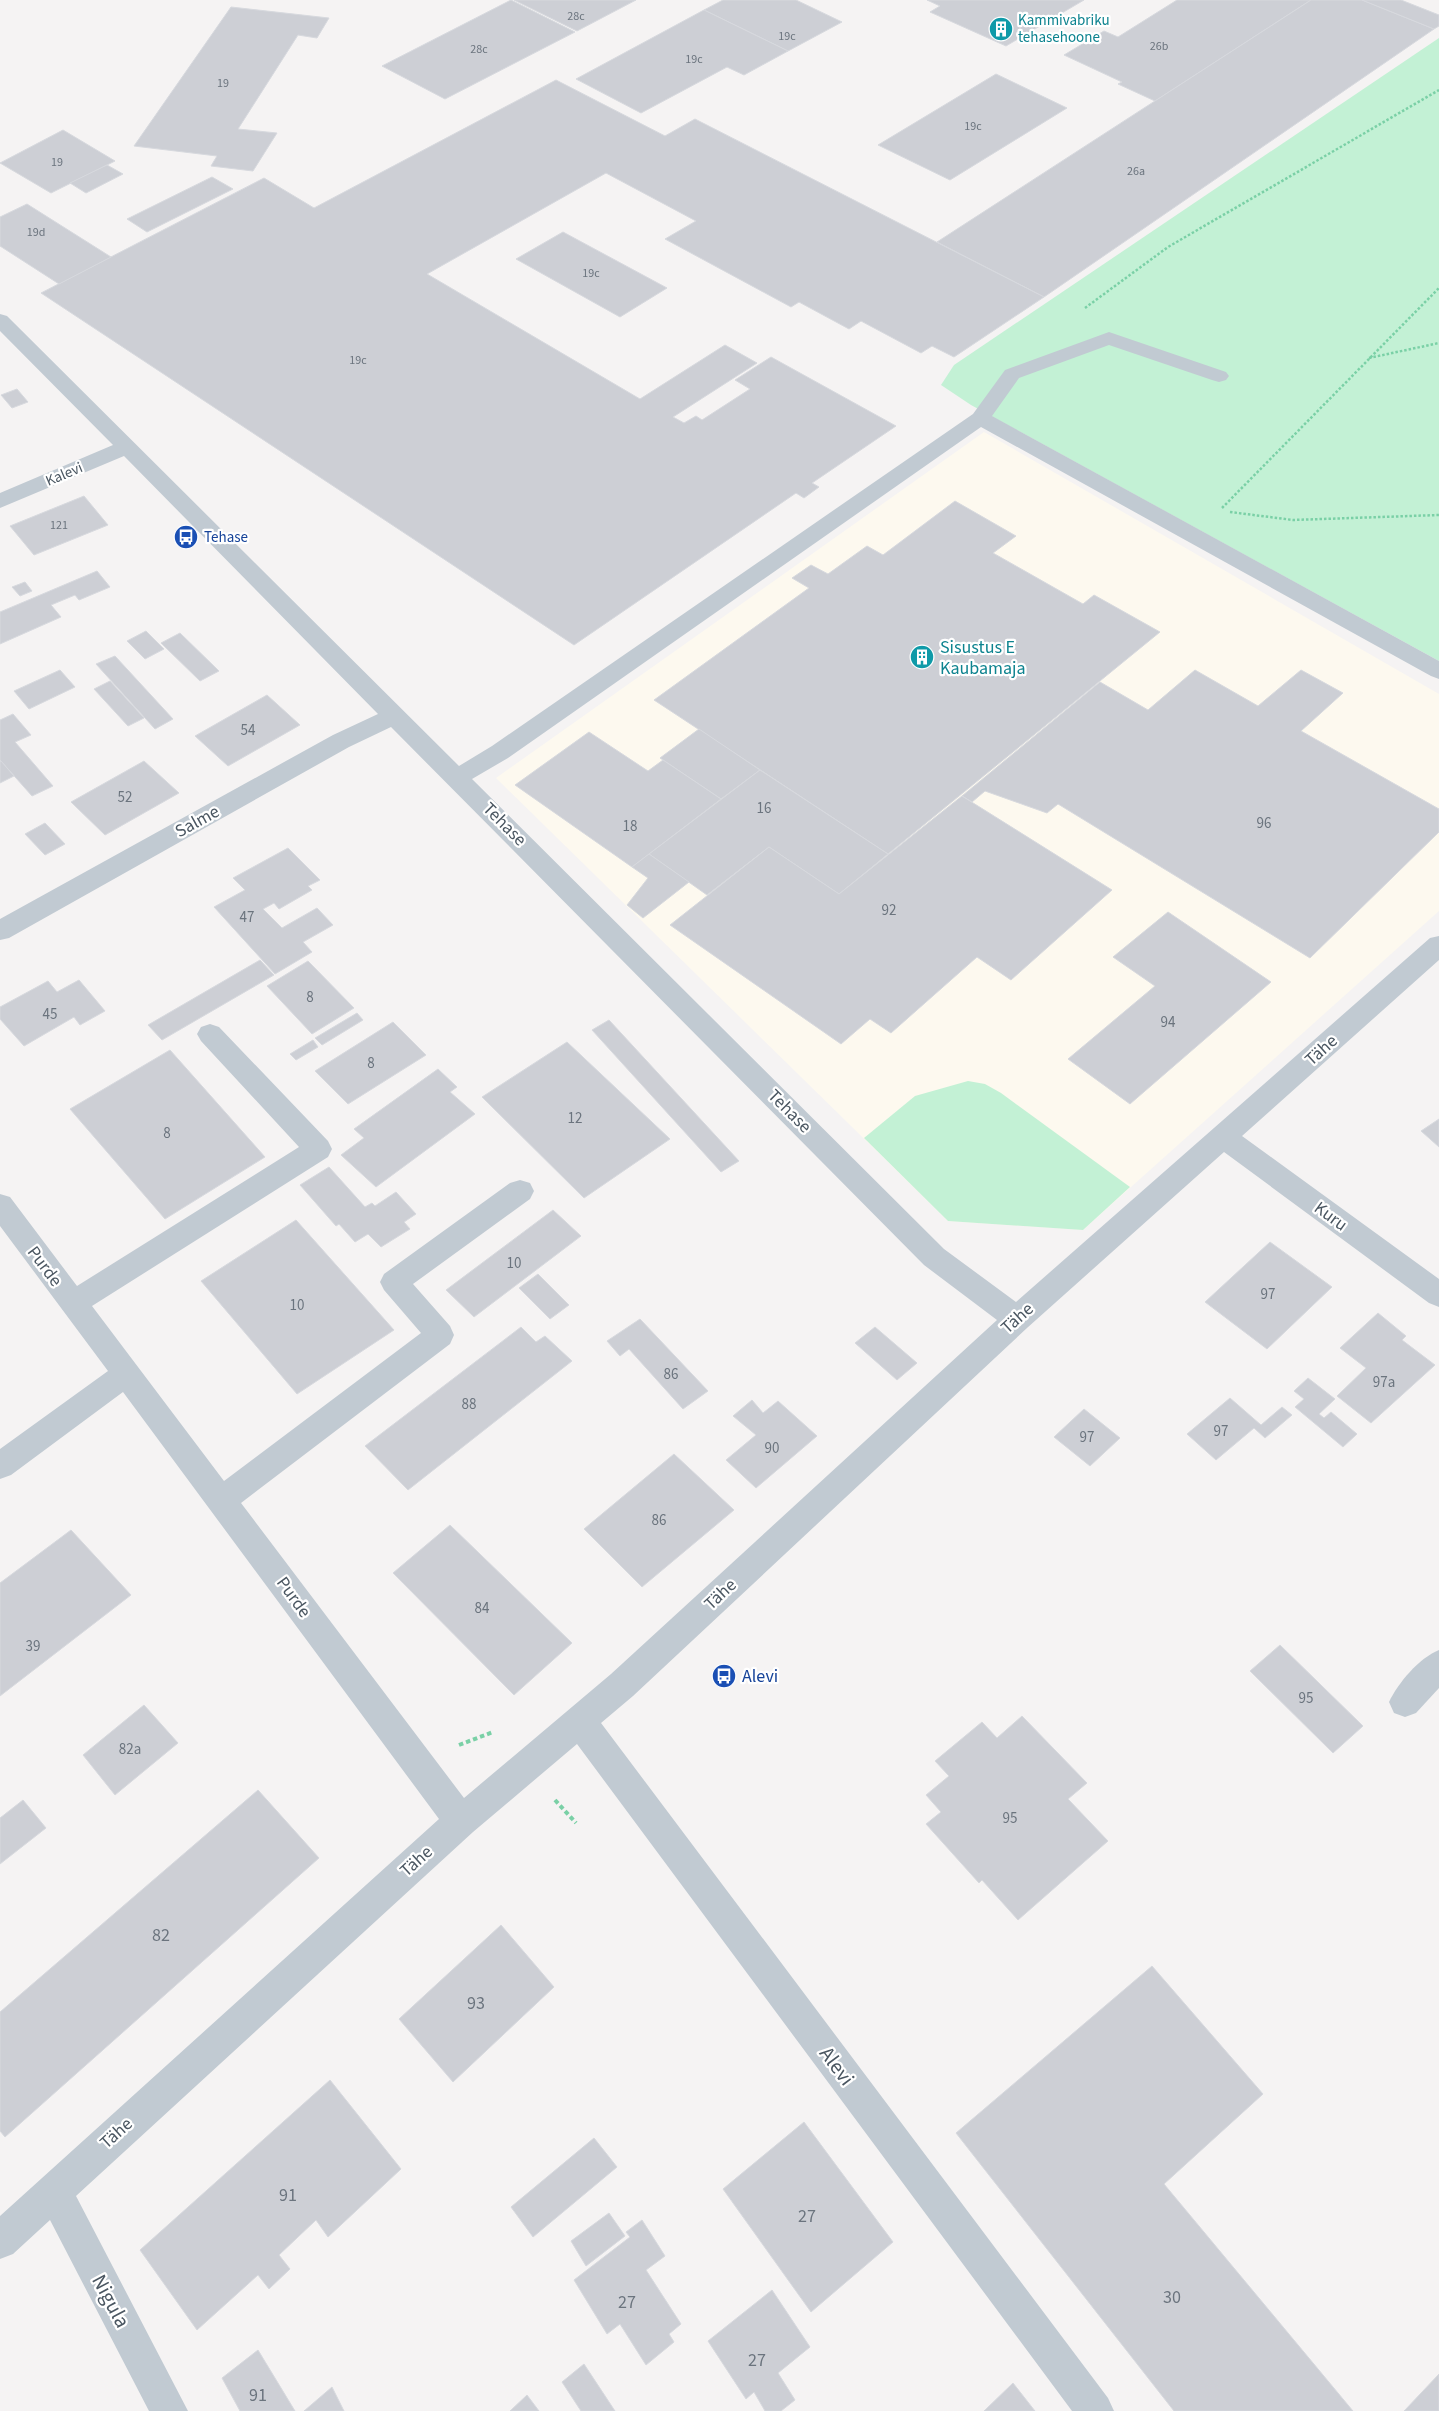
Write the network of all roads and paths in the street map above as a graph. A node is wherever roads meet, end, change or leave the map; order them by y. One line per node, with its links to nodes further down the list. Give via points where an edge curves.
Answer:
1 (1439, 90): 3 (path, via 1168,247)
2 (1439, 288): 6 (path)
3 (1080, 312)
4 (0, 320): 9 (street, Tehase)
5 (1439, 343): 6 (path)
6 (1369, 358): 11 (path, via 1219,510 1293,520)
7 (1220, 376): 8 (street, via 1109,338 1012,374)
8 (980, 418): 12 (street); 14 (street, via 500,752)
9 (127, 447): 10 (street, Kalevi); 13 (street, Tehase)
10 (0, 501)
11 (1439, 515)
12 (1439, 671)
13 (396, 716): 14 (street, Tehase); 15 (street, Salme, via 341,741)
14 (458, 777): 23 (street, Tehase, via 934,1257)
15 (0, 930)
16 (1439, 945): 18 (street, Tähe)
17 (210, 1034): 22 (street, via 318,1148)
18 (1223, 1137): 21 (street, Kuru); 23 (street, Tähe)
19 (520, 1191): 26 (street, via 394,1282 440,1335)
20 (0, 1205): 22 (street, Purde)
21 (1439, 1296)
22 (73, 1304): 24 (street, Purde)
23 (1017, 1319): 29 (street, Tähe)
24 (126, 1374): 25 (street); 26 (street, Purde)
25 (0, 1466)
26 (222, 1500): 30 (street, Purde)
27 (1439, 1665): 28 (street)
28 (1405, 1702)
29 (580, 1722): 30 (street, Tähe); 34 (street, Alevi)
30 (461, 1821): 31 (street, Tähe)
31 (54, 2190): 32 (street, Tähe); 33 (street, Nigula)
32 (0, 2241)
33 (169, 2411)
34 (1095, 2411)

